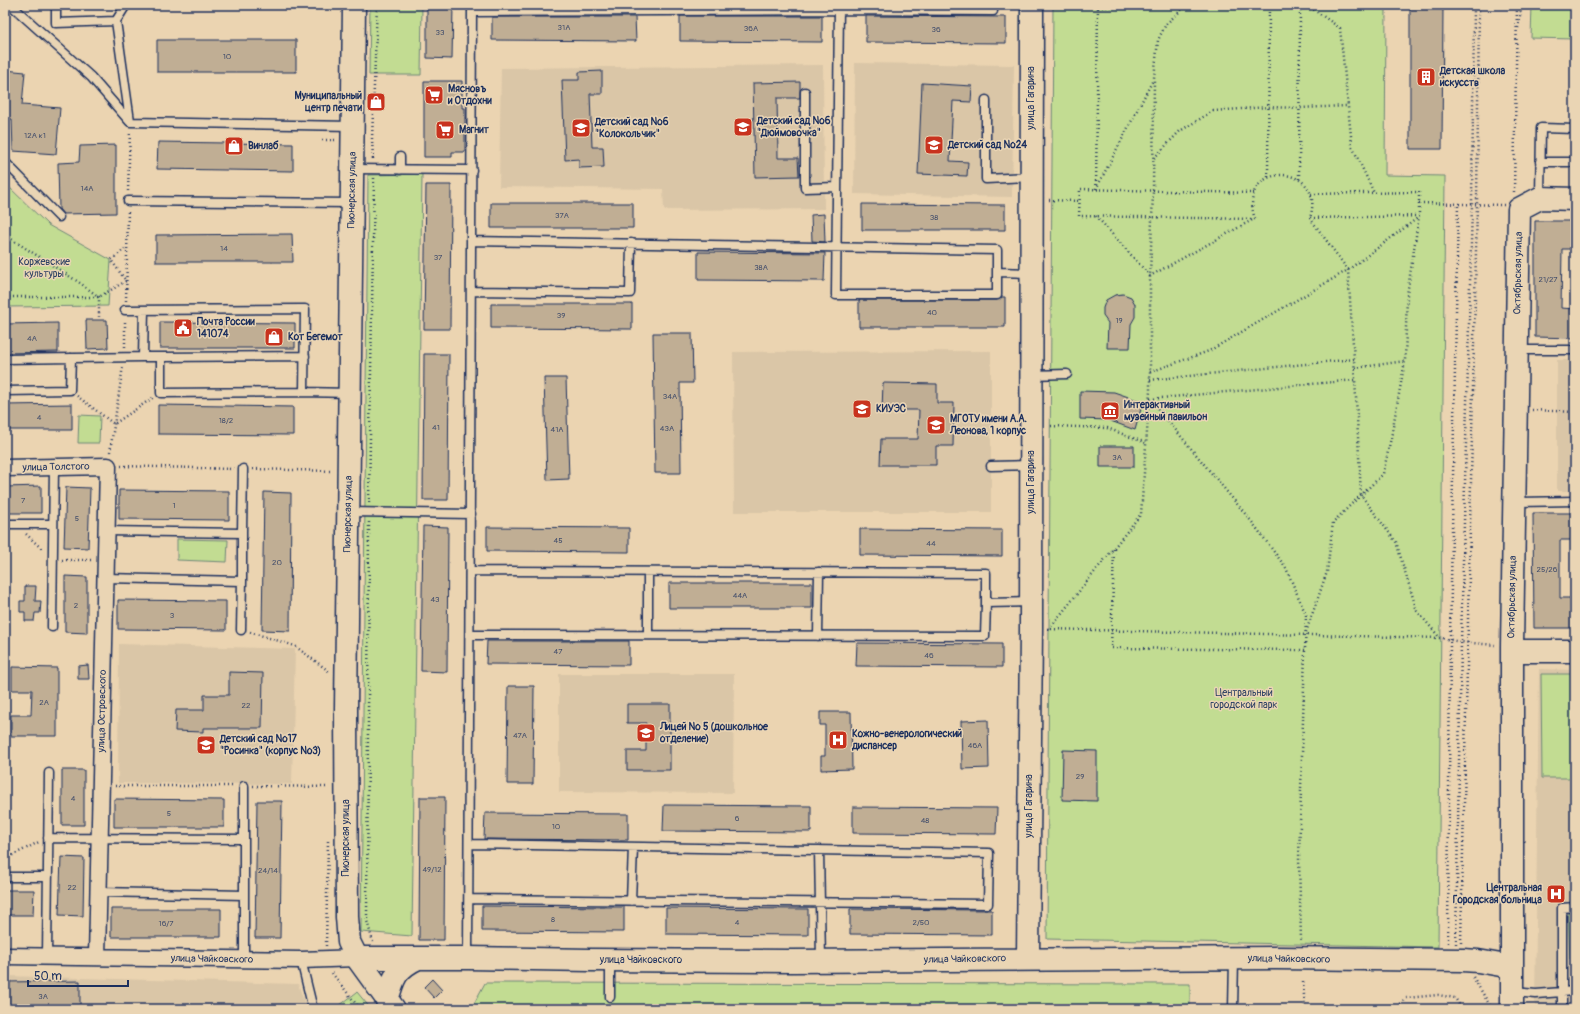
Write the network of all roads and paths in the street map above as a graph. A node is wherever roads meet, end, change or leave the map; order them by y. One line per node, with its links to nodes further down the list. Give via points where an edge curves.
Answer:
1 (11, 5): 28 (lane, via 91,77)
2 (56, 5): 20 (lane, via 56,23)
3 (126, 5): 20 (lane)
4 (354, 5): 30 (street, Пионерская улица)
5 (377, 5): 38 (path, via 372,139)
6 (993, 5): 17 (lane, via 993,11)
7 (1032, 5): 41 (street, улица Гагарина)
8 (1187, 5): 16 (path); 22 (path, via 1166,24 1158,40)
9 (1269, 5): 26 (path)
10 (1300, 5): 27 (path)
11 (1307, 5): 25 (path, via 1340,28)
12 (1474, 5): 57 (path)
13 (1479, 5): 58 (path)
14 (1518, 5): 21 (path)
15 (1522, 5): 21 (path)
16 (1098, 6): 45 (path)
17 (839, 7): 19 (lane); 44 (lane)
18 (472, 8): 19 (lane); 40 (lane)
19 (646, 8)
20 (116, 21): 28 (lane)
21 (1516, 38): 50 (path)
22 (1154, 78): 33 (path); 45 (path)
23 (805, 92): 44 (lane, via 805,188)
24 (986, 100): 41 (lane, via 986,179)
25 (1347, 106): 27 (path); 48 (path, via 1352,146)
26 (1268, 107): 27 (path); 33 (path, via 1213,111 1180,130); 42 (path)
27 (1299, 108): 43 (path)
28 (130, 122): 30 (lane); 53 (path)
29 (1575, 128): 35 (lane, via 1541,128)
30 (347, 133): 31 (path); 37 (street, Пионерская улица)
31 (322, 140)
32 (400, 157): 39 (lane)
33 (1154, 158): 46 (path)
34 (5, 162): 62 (lane)
35 (1540, 162): 36 (lane); 51 (lane)
36 (1575, 162)
37 (352, 169): 38 (lane); 54 (street, Пионерская улица)
38 (374, 170): 39 (lane); 119 (path)
39 (400, 170): 40 (lane)
40 (472, 170): 67 (lane)
41 (1031, 177): 73 (street, улица Гагарина)
42 (1268, 177): 43 (path, via 1289,174); 47 (path)
43 (1299, 179): 49 (path)
44 (838, 187): 69 (lane)
45 (1096, 189): 46 (path); 60 (path, via 1080,189 1079,216)
46 (1153, 191): 47 (path); 63 (path)
47 (1254, 193): 65 (path, via 1252,210)
48 (1374, 193): 49 (path); 55 (path, via 1419,192)
49 (1311, 194): 64 (path)
50 (1514, 195)
51 (1540, 198): 52 (street); 82 (street, Октябрьская улица, via 1519,209)
52 (1575, 199)
53 (128, 202): 54 (lane); 70 (path)
54 (351, 203): 102 (street, Пионерская улица)
55 (1419, 203): 56 (path); 61 (path)
56 (1458, 204): 57 (path); 142 (path)
57 (1472, 204): 58 (path); 143 (path)
58 (1477, 204): 59 (path); 144 (path)
59 (1507, 205)
60 (1096, 216): 63 (path); 74 (path)
61 (1419, 216): 64 (path); 71 (path); 91 (path, via 1407,295)
62 (59, 217)
63 (1152, 217): 65 (path); 74 (path)
64 (1310, 218): 71 (path)
65 (1255, 219): 74 (path)
66 (5, 235): 78 (path)
67 (472, 241): 68 (lane); 76 (lane)
68 (631, 244): 69 (lane); 76 (lane, via 630,293)
69 (837, 247): 72 (lane, via 997,250); 72 (lane, via 836,295 997,295)
70 (127, 248): 75 (path); 75 (path, via 111,260)
71 (1348, 270): 90 (path); 93 (path, via 1209,351)
72 (997, 272): 73 (lane)
73 (1032, 274): 95 (street, улица Гагарина)
74 (1150, 276): 93 (path)
75 (126, 281): 78 (path); 79 (path)
76 (471, 291): 120 (lane)
77 (5, 297): 78 (path)
78 (99, 297): 81 (path)
79 (125, 310): 80 (lane); 85 (path)
80 (144, 310): 84 (lane, via 305,309); 86 (lane)
81 (99, 317)
82 (1516, 350): 83 (lane); 118 (street, Октябрьская улица)
83 (1575, 350)
84 (305, 356): 87 (lane); 100 (lane)
85 (125, 357): 86 (lane); 88 (lane); 106 (path)
86 (143, 357): 87 (lane)
87 (161, 357): 101 (lane)
88 (71, 358): 89 (lane); 98 (lane)
89 (5, 359)
90 (1354, 359): 92 (path); 96 (path)
91 (1405, 361): 92 (path); 116 (path, via 1383,474)
92 (1355, 368): 97 (path)
93 (1150, 372): 96 (path)
94 (1067, 374): 95 (lane)
95 (1031, 375): 109 (street, улица Гагарина)
96 (1150, 380): 103 (path)
97 (1355, 380): 103 (path); 116 (path)
98 (70, 390): 99 (lane); 106 (path)
99 (5, 391)
100 (304, 392): 101 (lane); 102 (lane)
101 (161, 393): 106 (path)
102 (350, 393): 119 (street, Пионерская улица)
103 (1150, 399): 108 (path); 137 (path, via 1252,522 1286,568 1306,615)
104 (1529, 410): 105 (path)
105 (1575, 412)
106 (114, 424): 110 (path)
107 (1051, 426): 108 (path, via 1107,428)
108 (1146, 442): 125 (path, via 1141,514)
109 (1031, 465): 111 (lane); 131 (street, улица Гагарина)
110 (108, 466): 112 (street, улица Толстого); 114 (path); 123 (street, улица Островского)
111 (991, 466)
112 (54, 467): 113 (street, улица Толстого); 122 (lane)
113 (5, 468)
114 (243, 469): 115 (path); 124 (lane)
115 (334, 471)
116 (1361, 495): 137 (path, via 1333,522 1327,572); 141 (path, via 1396,542 1417,610)
117 (1575, 501): 118 (lane)
118 (1514, 502): 145 (street, Октябрьская улица)
119 (359, 512): 120 (lane); 168 (path, via 367,921); 175 (street, Пионерская улица, via 346,761 347,916 349,942)
120 (471, 514): 126 (lane)
121 (5, 524): 122 (lane)
122 (53, 524): 133 (lane)
123 (106, 531): 124 (lane); 129 (street, улица Островского)
124 (242, 533): 130 (lane)
125 (1114, 548): 134 (path); 136 (path)
126 (471, 571): 127 (lane); 138 (lane)
127 (648, 572): 128 (lane); 139 (lane)
128 (819, 572): 132 (lane, via 986,573); 140 (lane)
129 (105, 578): 130 (lane); 150 (street, улица Островского)
130 (242, 581): 135 (lane)
131 (1031, 602): 132 (lane); 134 (street, улица Гагарина)
132 (986, 603): 140 (lane, via 985,636)
133 (52, 627)
134 (1040, 629): 136 (path); 178 (street, улица Гагарина)
135 (242, 630): 148 (path, via 295,646)
136 (1111, 631): 137 (path); 146 (path, via 1111,648)
137 (1305, 634): 141 (path); 146 (path)
138 (470, 635): 139 (lane); 156 (lane)
139 (648, 635): 140 (lane)
140 (818, 636)
141 (1441, 638): 142 (path)
142 (1450, 640): 143 (path); 169 (path, via 1448,944)
143 (1461, 642): 144 (path); 169 (path)
144 (1467, 642): 145 (path); 169 (path, via 1461,942)
145 (1507, 648): 147 (street); 184 (street, Октябрьская улица)
146 (1305, 650): 170 (path, via 1299,859)
147 (1575, 652)
148 (331, 672)
149 (49, 773): 153 (lane)
150 (101, 786): 151 (path); 154 (street, улица Островского)
151 (244, 786): 152 (path); 155 (lane)
152 (329, 787)
153 (48, 838): 154 (lane); 159 (path); 161 (lane)
154 (100, 838): 155 (lane); 162 (street, улица Островского)
155 (244, 838): 163 (lane)
156 (470, 844): 157 (lane); 164 (lane)
157 (633, 847): 158 (lane); 165 (lane)
158 (819, 850): 166 (lane); 166 (lane, via 989,853 988,904)
159 (5, 859)
160 (5, 877): 161 (lane)
161 (48, 877): 173 (lane)
162 (99, 892): 163 (lane); 174 (street, улица Островского)
163 (244, 895): 180 (lane)
164 (469, 899): 165 (lane); 177 (lane)
165 (631, 901): 166 (lane)
166 (820, 903): 183 (lane)
167 (1575, 907): 189 (lane, via 1562,908)
168 (373, 942)
169 (1456, 943): 171 (path)
170 (1302, 944)
171 (1457, 948)
172 (5, 956): 173 (street, улица Чайковского)
173 (47, 956): 174 (street, улица Чайковского)
174 (98, 957): 180 (street, улица Чайковского)
175 (357, 958): 176 (street, улица Чайковского); 181 (street, улица Чайковского); 192 (street, Пионерская улица)
176 (418, 958): 177 (street, улица Чайковского); 192 (street, via 405,964 397,972 391,986)
177 (468, 958): 182 (street, улица Чайковского)
178 (1028, 958): 179 (street, улица Чайковского); 183 (street, улица Чайковского)
179 (1234, 958): 184 (street, улица Чайковского, via 1463,960); 195 (lane)
180 (244, 959): 181 (street, улица Чайковского)
181 (301, 960): 193 (lane)
182 (610, 960): 183 (street, улица Чайковского); 190 (lane)
183 (821, 960)
184 (1512, 968): 191 (street, Октябрьская улица)
185 (330, 970): 194 (path)
186 (1471, 974): 199 (path)
187 (1304, 982): 196 (path)
188 (1575, 991): 189 (lane)
189 (1562, 993): 191 (lane, via 1536,994); 200 (lane)
190 (610, 997)
191 (1512, 1001)
192 (390, 1005)
193 (313, 1009)
194 (360, 1009)
195 (1233, 1009)
196 (1305, 1009)
197 (1394, 1009): 198 (path, via 1406,998 1438,995 1455,998)
198 (1462, 1009)
199 (1492, 1009)
200 (1562, 1009)

